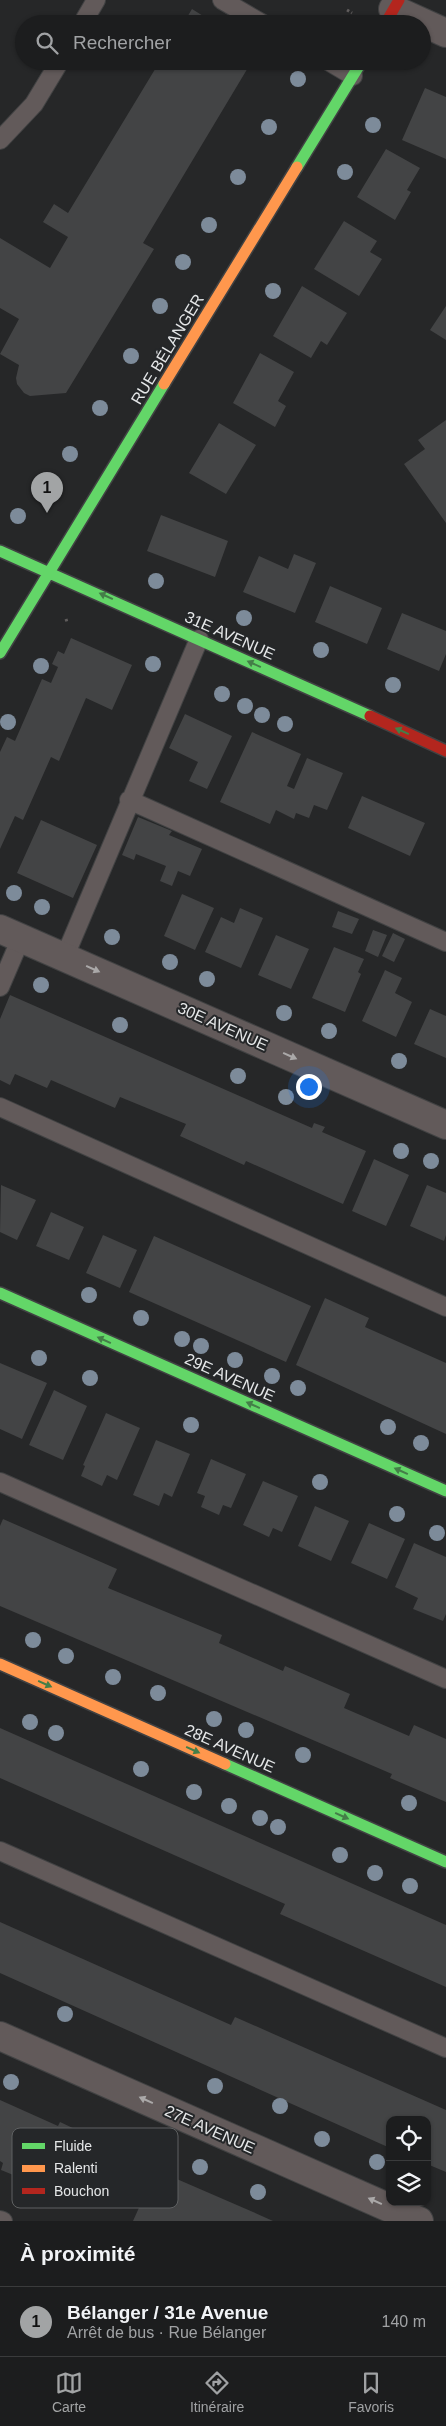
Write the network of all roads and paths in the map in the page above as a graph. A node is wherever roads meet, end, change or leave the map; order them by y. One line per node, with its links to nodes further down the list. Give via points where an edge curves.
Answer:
1 (96, 0): 5 (lane)
2 (222, 0): 6 (lane)
3 (347, 10): 4 (path)
4 (352, 13)
5 (87, 15)
6 (248, 15)
7 (431, 27): 8 (street)
8 (446, 33)
9 (55, 70): 11 (lane, via 34,104)
10 (357, 70): 13 (street, RUE BÉLANGER)
11 (0, 140)
12 (0, 551): 13 (street, 31E AVENUE)
13 (50, 572): 14 (street, 31E AVENUE, one-way to 13); 15 (street, RUE BÉLANGER)
14 (199, 639): 16 (street, 31E AVENUE, one-way to 14); 17 (lane)
15 (0, 653)
16 (446, 751)
17 (129, 800): 19 (lane); 20 (lane)
18 (11, 933): 20 (street, 30E AVENUE); 21 (lane)
19 (446, 942)
20 (65, 956): 23 (street, 30E AVENUE, one-way to 23)
21 (0, 987)
22 (0, 1107): 25 (lane)
23 (446, 1125)
24 (0, 1294): 27 (street, 29E AVENUE, one-way to 24)
25 (446, 1307)
26 (0, 1482): 29 (lane)
27 (446, 1491)
28 (0, 1664): 31 (street, 28E AVENUE, one-way to 31)
29 (446, 1678)
30 (0, 1851): 33 (lane)
31 (446, 1862)
32 (0, 2036): 34 (street, 27E AVENUE, one-way to 32)
33 (446, 2048)
34 (419, 2221)

